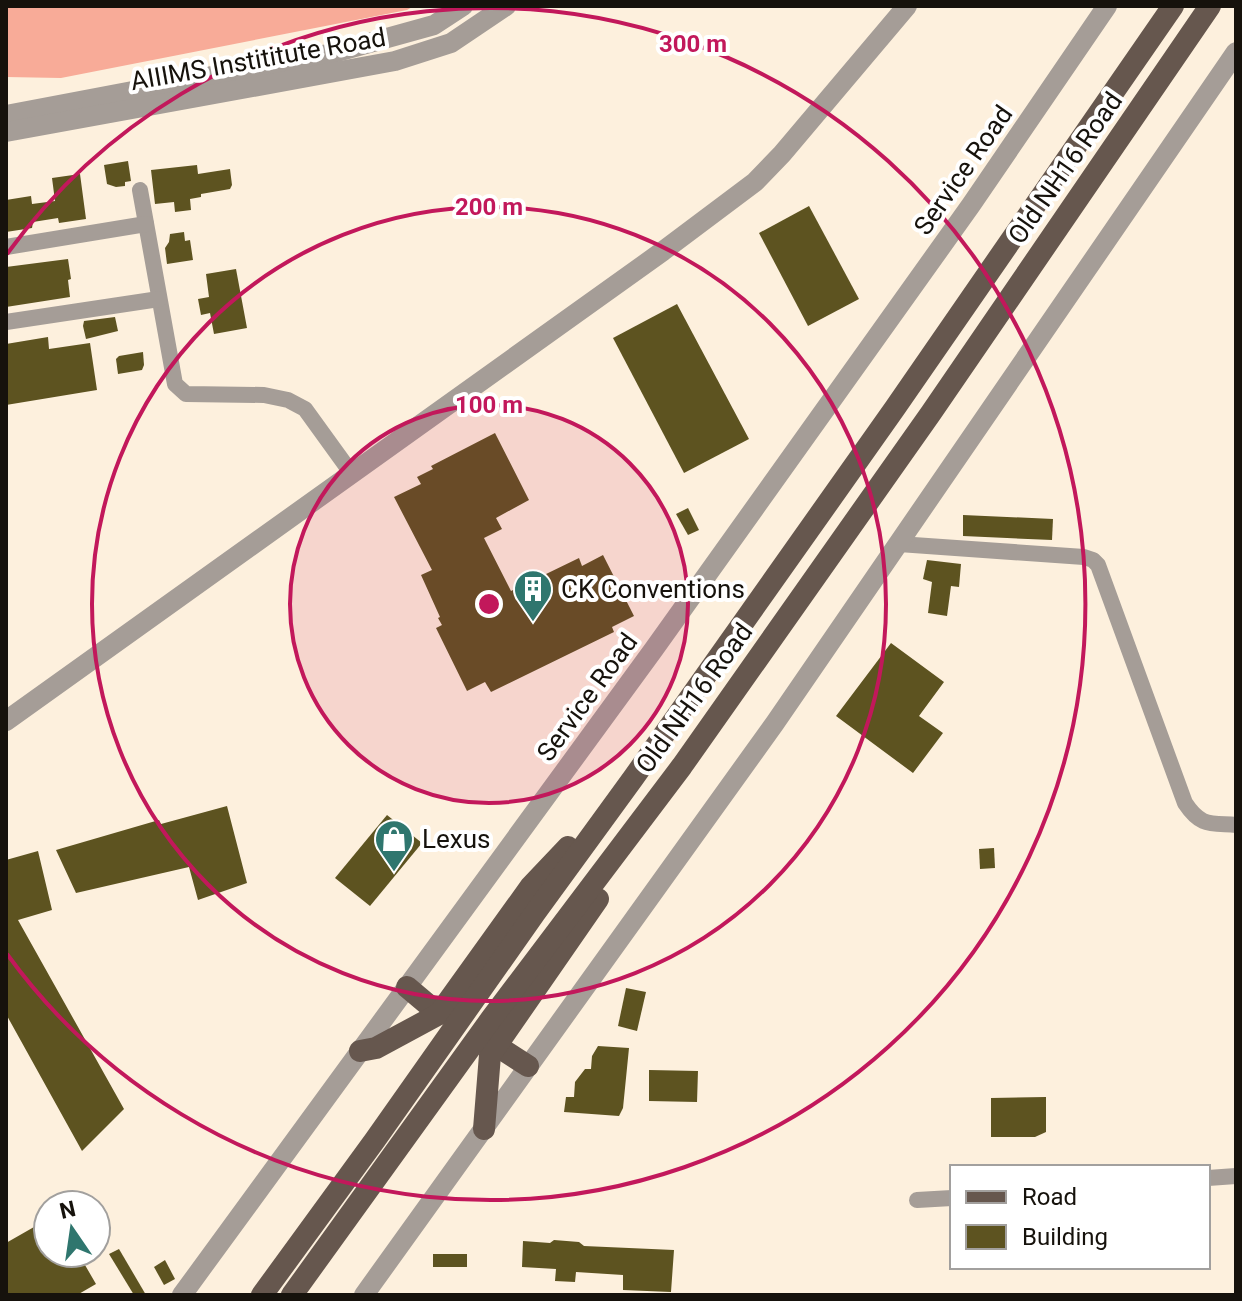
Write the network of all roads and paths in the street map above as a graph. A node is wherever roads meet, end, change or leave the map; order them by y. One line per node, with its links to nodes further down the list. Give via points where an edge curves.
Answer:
1 (463, 6): 8 (street, AIIIMS Instititute Road, via 434,25 333,53)
2 (506, 6): 9 (street, AIIIMS Instititute Road, via 451,43 395,61)
3 (907, 6): 15 (street, via 755,182)
4 (1173, 6): 19 (main road, Old NH16 Road)
5 (1210, 6): 18 (main road, Old NH16 Road)
6 (1099, 9): 21 (street, Service Road, via 971,205)
7 (1236, 52): 16 (street)
8 (6, 115)
9 (6, 132)
10 (140, 190): 11 (street)
11 (146, 224): 12 (street); 13 (street)
12 (6, 247)
13 (159, 299): 14 (street); 15 (street, via 175,384 186,394 288,400 305,409)
14 (6, 322)
15 (352, 474): 17 (street)
16 (899, 544): 20 (street, via 1093,560 1185,803 1204,823); 25 (street)
17 (6, 721)
18 (682, 766): 23 (main road); 33 (main road, Old NH16 Road)
19 (634, 777): 22 (main road, via 531,886); 32 (main road, Old NH16 Road)
20 (1236, 825)
21 (407, 987): 22 (main road); 24 (street, Service Road)
22 (439, 1014): 24 (main road, via 376,1048)
23 (497, 1046): 25 (main road); 26 (main road, via 490,1055)
24 (360, 1051): 31 (street, Service Road)
25 (528, 1066): 26 (street)
26 (484, 1129): 34 (street)
27 (1236, 1176): 28 (street)
28 (1210, 1178)
29 (950, 1198): 30 (street)
30 (917, 1200)
31 (182, 1295)
32 (262, 1295)
33 (292, 1295)
34 (364, 1295)

